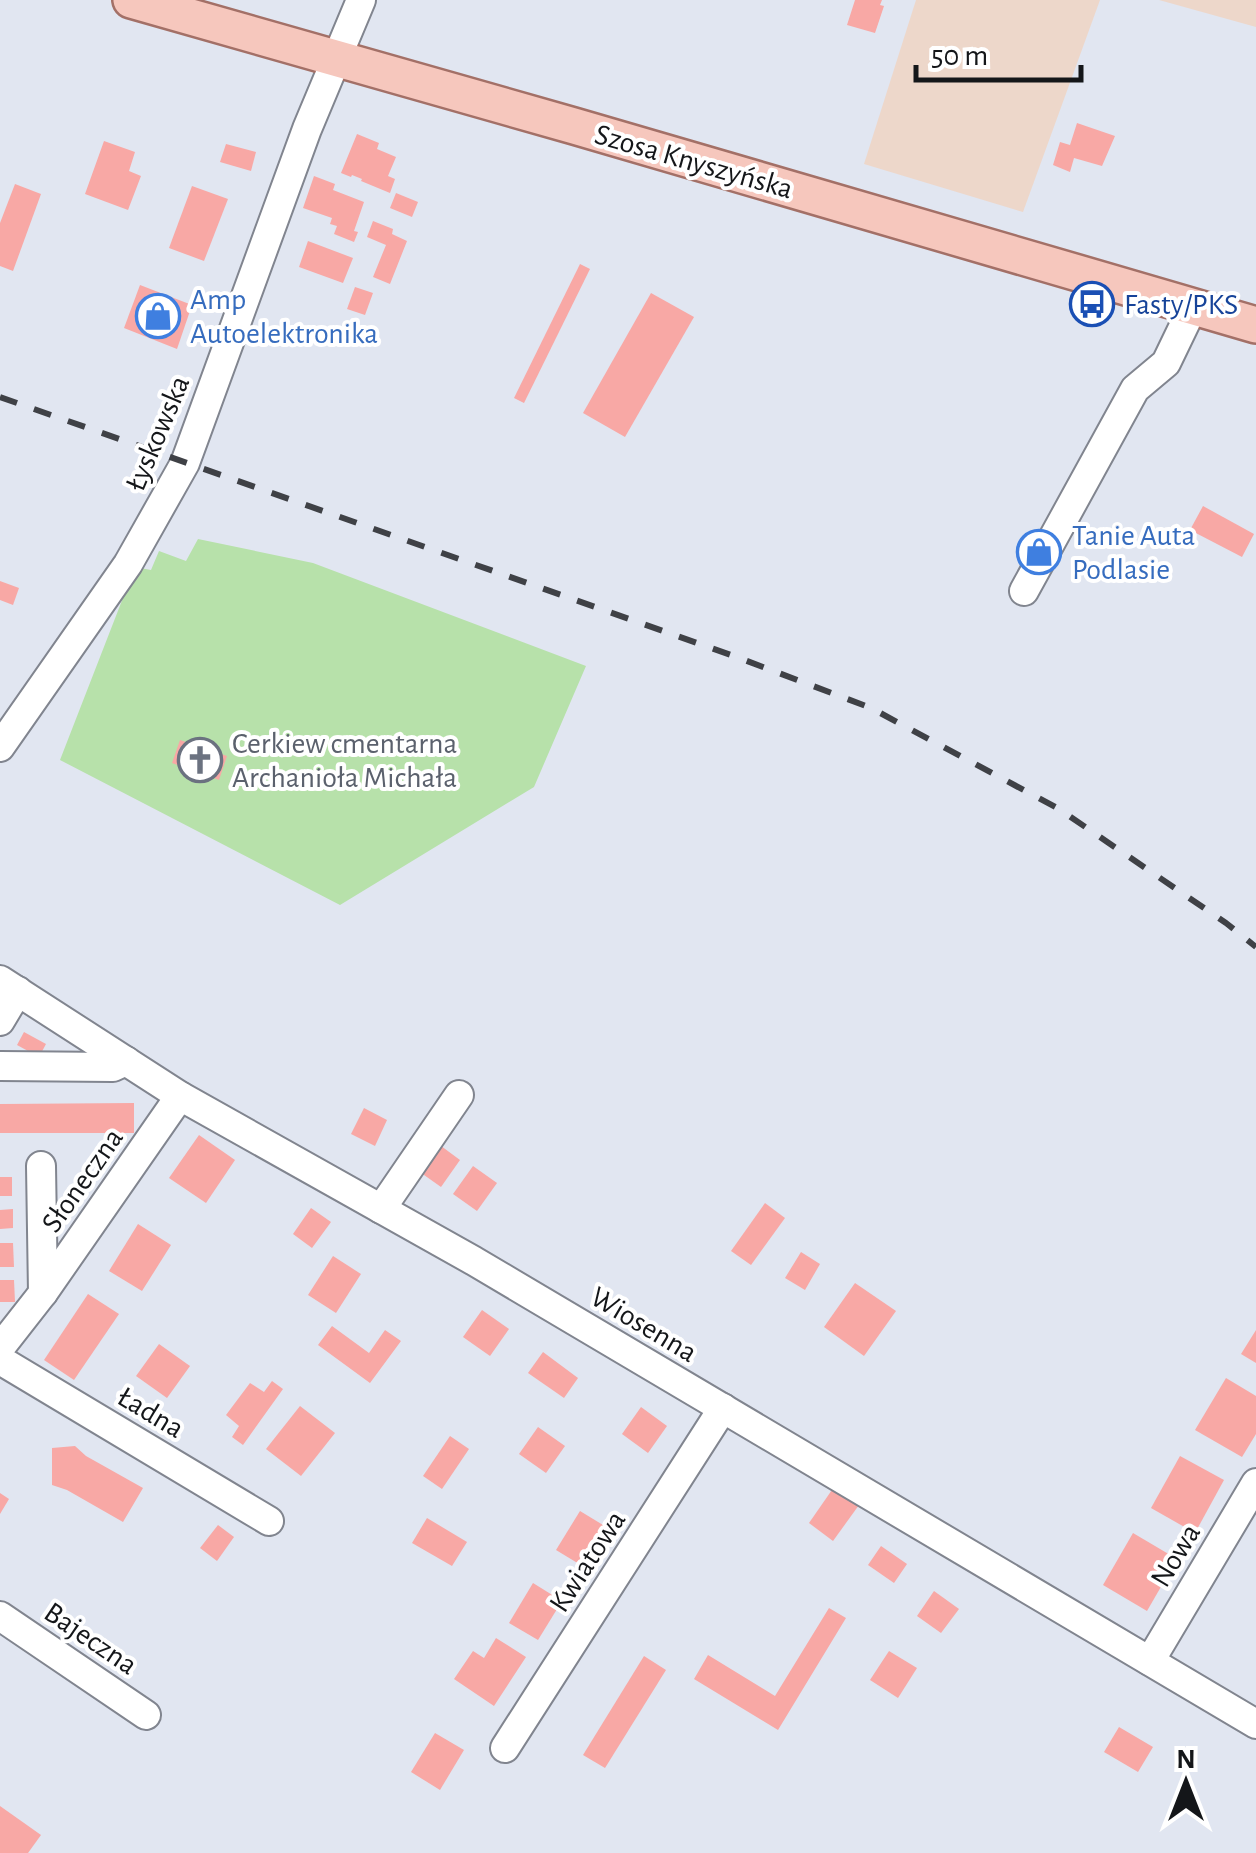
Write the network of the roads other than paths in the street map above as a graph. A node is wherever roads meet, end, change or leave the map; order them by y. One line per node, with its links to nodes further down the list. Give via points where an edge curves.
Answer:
1 (130, 0): 3 (main road, Szosa Knyszyńska)
2 (361, 0): 3 (street, Łyskowska)
3 (337, 59): 4 (main road, Szosa Knyszyńska); 7 (street, Łyskowska, via 186,462 128,564)
4 (1193, 307): 5 (main road, Szosa Knyszyńska); 6 (street, via 1166,362 1135,389)
5 (1256, 325)
6 (1024, 591)
7 (1, 745)
8 (9, 986): 9 (street); 10 (street, Wiosenna)
9 (0, 1022)
10 (126, 1061): 11 (street); 13 (street, Wiosenna)
11 (0, 1066)
12 (458, 1095): 15 (street)
13 (180, 1096): 15 (street, Wiosenna); 16 (street, Słoneczna)
14 (41, 1166): 16 (street)
15 (381, 1209): 19 (street, Wiosenna)
16 (43, 1292): 17 (street, Słoneczna)
17 (0, 1348)
18 (0, 1360): 21 (street, Ładna)
19 (723, 1408): 23 (street, Wiosenna); 26 (street, Kwiatowa)
20 (1256, 1483): 23 (street, Nowa)
21 (269, 1521)
22 (0, 1616): 24 (street, Bajeczna)
23 (1150, 1661): 25 (street, Wiosenna)
24 (146, 1715)
25 (1256, 1724)
26 (505, 1748)

